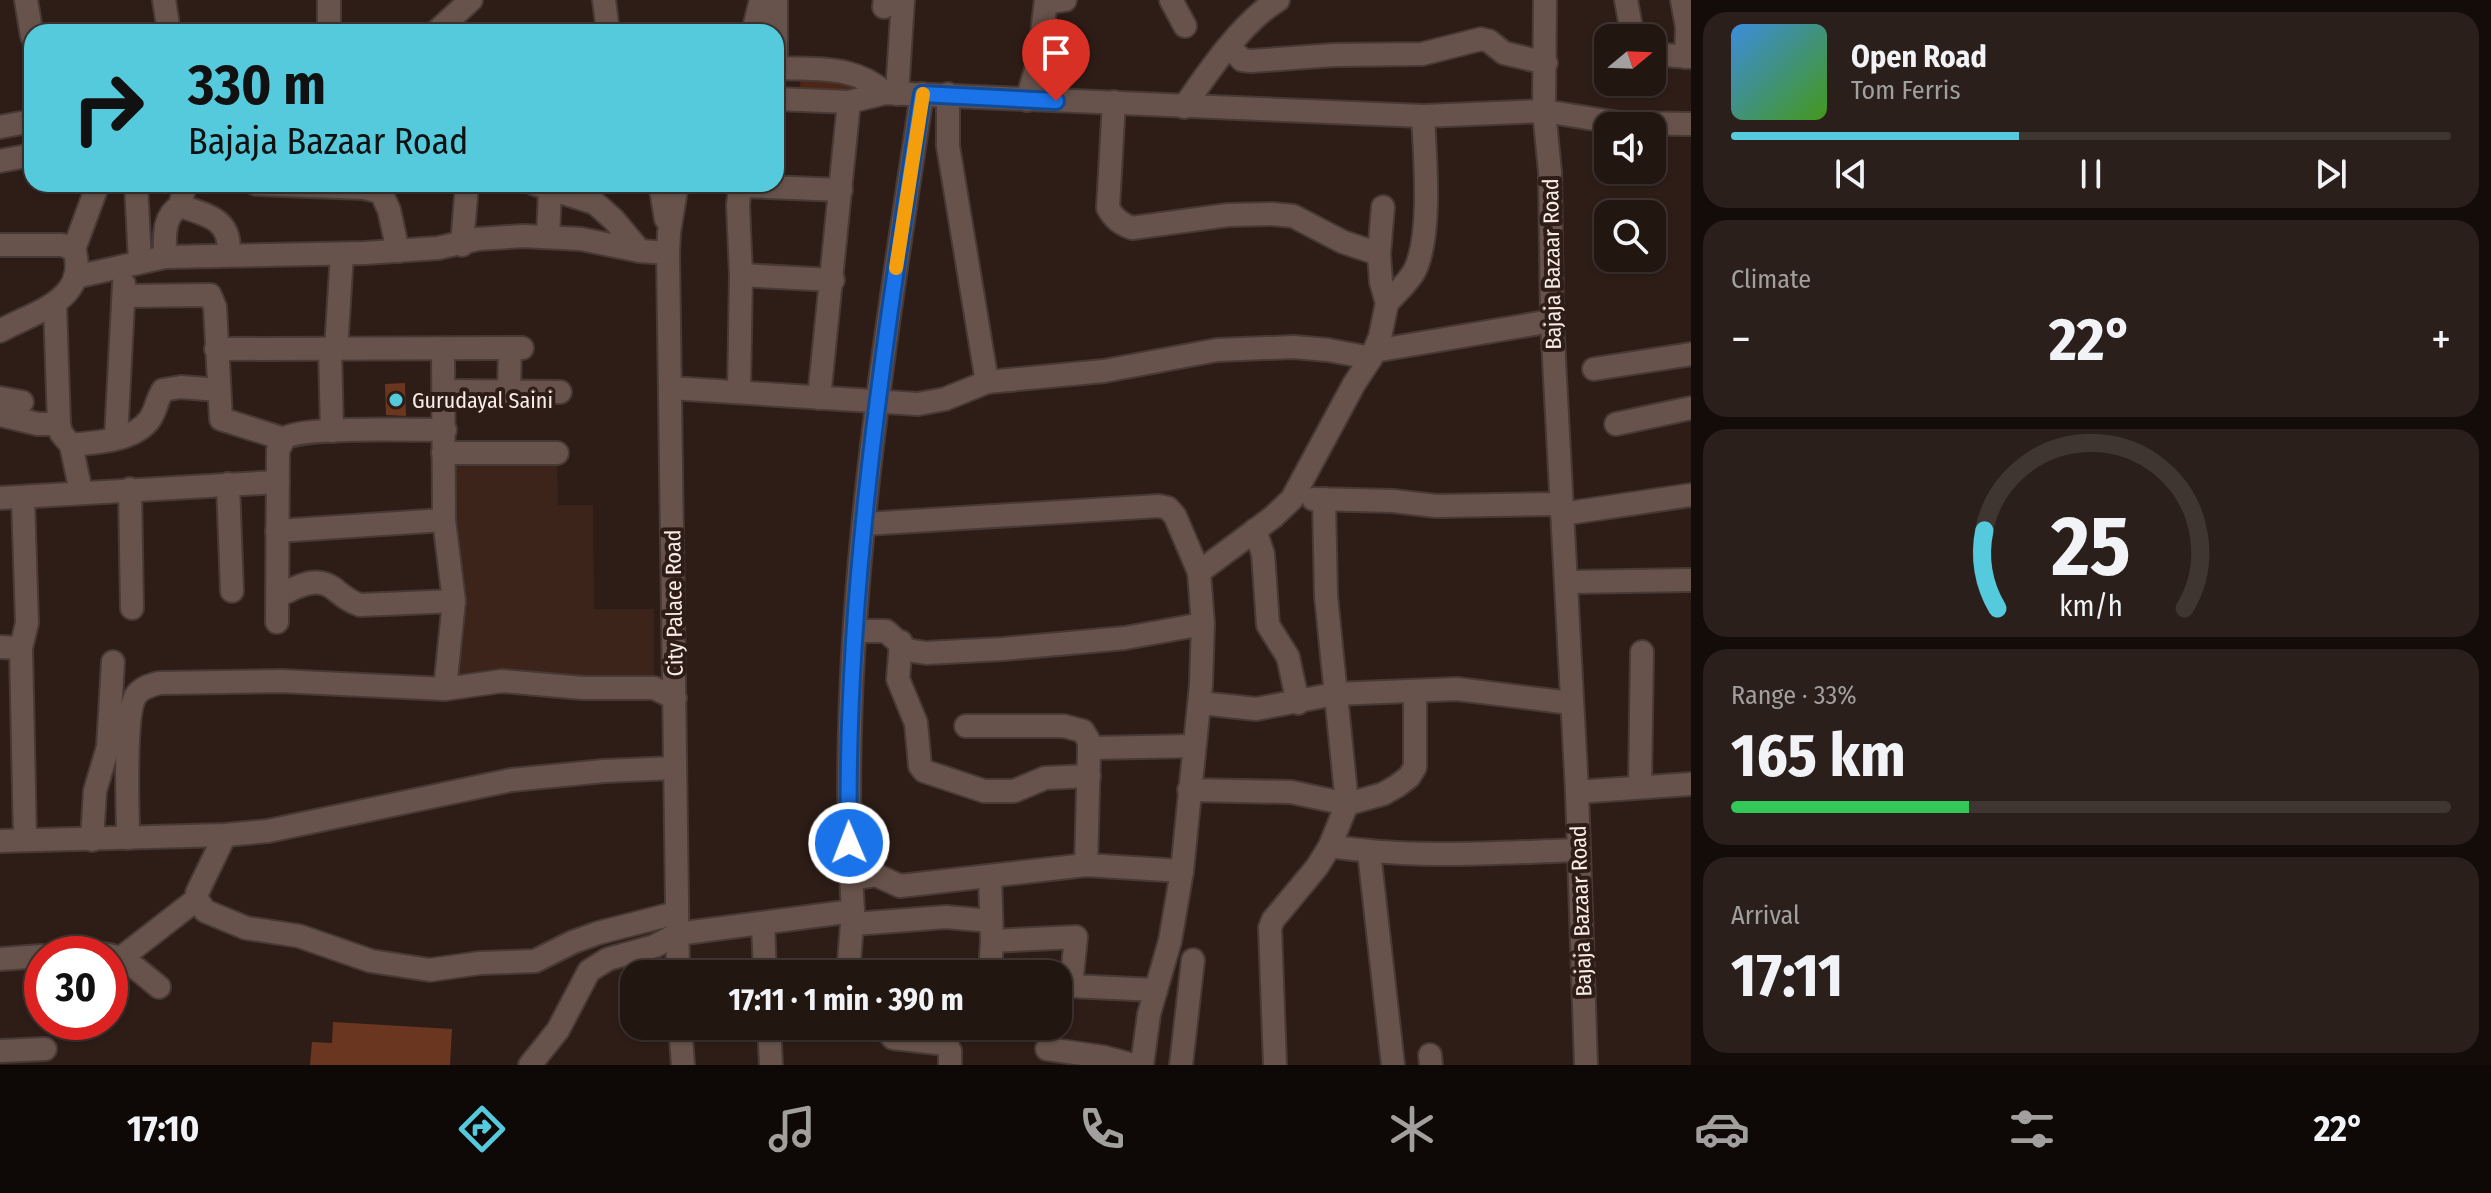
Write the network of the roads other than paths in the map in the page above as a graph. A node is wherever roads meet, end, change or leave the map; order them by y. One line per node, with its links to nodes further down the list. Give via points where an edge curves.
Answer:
1 (26, 0): 15 (street)
2 (164, 0): 16 (street)
3 (329, 0): 17 (street)
4 (471, 0): 18 (street)
5 (604, 0): 19 (street)
6 (761, 0): 20 (street)
7 (776, 0): 21 (street)
8 (1171, 0): 23 (street)
9 (1278, 0): 24 (street)
10 (1545, 0): 27 (street, Bajaja Bazaar Road)
11 (1626, 0): 22 (street)
12 (1682, 0): 26 (street)
13 (1052, 1): 33 (street)
14 (890, 2): 29 (street)
15 (30, 24)
16 (168, 24)
17 (329, 24)
18 (445, 24)
19 (607, 24)
20 (755, 24)
21 (776, 24)
22 (1630, 24)
23 (1185, 26)
24 (1230, 47): 27 (street, via 1242,60 1251,61 1422,54 1481,39 1504,53); 36 (street)
25 (1666, 55): 26 (street)
26 (1689, 57)
27 (1546, 63): 37 (street, Bajaja Bazaar Road)
28 (784, 68): 29 (street, via 857,74)
29 (891, 94): 30 (street); 34 (street)
30 (922, 94): 31 (street); 91 (street)
31 (948, 94): 33 (street); 83 (street, via 948,146)
32 (784, 100): 34 (street)
33 (1027, 100): 35 (street)
34 (849, 102): 45 (street)
35 (1114, 102): 36 (street); 65 (street, via 1108,208 1122,224 1132,228 1228,215 1293,216)
36 (1184, 107): 38 (street)
37 (1544, 111): 38 (street); 40 (street, via 1619,123); 75 (street, Bajaja Bazaar Road)
38 (1423, 116): 73 (street, via 1420,256 1407,283)
39 (24, 122): 41 (street)
40 (1691, 124)
41 (0, 127)
42 (24, 156): 43 (street)
43 (0, 161)
44 (784, 188): 45 (street)
45 (841, 190): 71 (street)
46 (95, 192): 61 (street)
47 (135, 192): 68 (street)
48 (381, 192): 62 (street)
49 (466, 192): 60 (street)
50 (543, 192): 57 (street)
51 (581, 192): 63 (street)
52 (661, 192): 58 (street, City Palace Road)
53 (676, 192): 58 (street, City Palace Road)
54 (740, 192): 69 (street)
55 (183, 195): 66 (street, via 224,227); 67 (street, via 168,219)
56 (1383, 207): 65 (street)
57 (548, 237): 60 (street, via 478,239); 63 (street)
58 (668, 243): 63 (street); 84 (street, City Palace Road)
59 (0, 245): 61 (street)
60 (462, 245): 62 (street)
61 (74, 249): 70 (street)
62 (398, 251): 64 (street)
63 (640, 251)
64 (342, 254): 66 (street); 78 (street)
65 (1379, 254): 73 (street)
66 (228, 255): 67 (street)
67 (165, 257): 68 (street)
68 (130, 264): 70 (street); 72 (street)
69 (741, 275): 71 (street); 88 (street)
70 (75, 277): 74 (street)
71 (833, 280): 90 (street)
72 (124, 296): 77 (street, via 210,295); 98 (street)
73 (1387, 303): 81 (street)
74 (55, 305): 76 (street); 94 (street)
75 (1552, 321): 81 (street); 112 (street, Bajaja Bazaar Road)
76 (0, 331)
77 (216, 349): 78 (street); 85 (street)
78 (333, 350): 79 (street); 97 (street)
79 (443, 350): 86 (street); 87 (street, via 516,348)
80 (1691, 354): 82 (street)
81 (1372, 355): 83 (street, via 1294,347 1232,348 1104,371); 110 (street)
82 (1594, 369)
83 (987, 382): 91 (street, via 929,404)
84 (671, 388): 88 (street); 134 (street, City Palace Road)
85 (218, 390): 98 (street, via 163,390 146,424); 99 (street, via 221,419)
86 (444, 391): 87 (street); 96 (street)
87 (509, 391): 89 (street)
88 (739, 391): 90 (street)
89 (560, 392)
90 (819, 398): 91 (street)
91 (876, 401): 114 (street)
92 (1691, 408): 95 (street)
93 (0, 415): 94 (street)
94 (59, 424): 100 (street)
95 (1616, 424)
96 (445, 430): 97 (street); 101 (street)
97 (332, 431): 99 (street)
98 (116, 438): 100 (street)
99 (284, 439): 103 (street, via 278,450)
100 (71, 445): 106 (street)
101 (443, 453): 102 (street); 113 (street)
102 (557, 453)
103 (278, 482): 104 (street); 116 (street)
104 (228, 484): 105 (street); 120 (street)
105 (130, 489): 106 (street); 123 (street)
106 (81, 492): 109 (street)
107 (1691, 495): 112 (street)
108 (0, 498): 109 (street)
109 (23, 498): 128 (street, via 27,623)
110 (1292, 499): 111 (street); 115 (street)
111 (1324, 499): 112 (street); 133 (street)
112 (1561, 509): 119 (street, Bajaja Bazaar Road)
113 (444, 520): 116 (street); 122 (street)
114 (864, 524): 117 (street, via 1159,506 1175,516); 126 (street)
115 (1255, 530): 117 (street); 136 (street, via 1263,554 1266,617 1288,657)
116 (277, 531): 121 (street)
117 (1199, 572): 125 (street)
118 (1691, 580): 119 (street)
119 (1568, 582): 137 (street, Bajaja Bazaar Road)
120 (232, 591)
121 (278, 596): 122 (street, via 318,582 360,605); 124 (street)
122 (454, 601): 131 (street)
123 (132, 608)
124 (277, 622)
125 (1203, 624): 127 (street, via 1125,638 968,652 916,652); 135 (street)
126 (856, 631): 127 (street, via 886,631); 159 (street, via 848,761)
127 (901, 642): 142 (street, via 898,679 916,723 924,771 984,791 1014,791 1045,778)
128 (10, 648): 150 (street)
129 (1642, 652): 144 (street)
130 (113, 662): 151 (street, via 108,747 97,779)
131 (445, 689): 134 (street, via 502,681 654,688); 149 (street, via 261,681 146,687 130,713)
132 (1415, 691): 133 (street); 137 (street, via 1457,689); 147 (street, via 1417,756 1409,777 1383,794)
133 (1335, 694): 136 (street); 147 (street)
134 (675, 698): 141 (street, City Palace Road)
135 (1200, 703): 136 (street, via 1256,709); 139 (street)
136 (1298, 703)
137 (1571, 703): 146 (street, Bajaja Bazaar Road)
138 (966, 726): 140 (street, via 1073,727 1083,731)
139 (1194, 746): 140 (street); 145 (street)
140 (1089, 748): 142 (street)
141 (674, 768): 148 (street, via 511,780 268,831); 163 (street, City Palace Road)
142 (1089, 776): 156 (street)
143 (1691, 784): 144 (street)
144 (1640, 787): 146 (street)
145 (1189, 790): 147 (street, via 1291,792); 157 (street)
146 (1577, 792): 154 (street, Bajaja Bazaar Road)
147 (1347, 804): 153 (street)
148 (225, 835): 149 (street); 160 (street)
149 (128, 838): 151 (street)
150 (25, 840): 151 (street); 152 (street)
151 (92, 840)
152 (0, 841)
153 (1330, 846): 155 (street); 191 (street, via 1270,928)
154 (1578, 850): 155 (street); 193 (street, Bajaja Bazaar Road)
155 (1369, 852): 192 (street)
156 (1086, 865): 157 (street); 158 (street)
157 (1182, 871): 177 (street)
158 (990, 876): 159 (street, via 900,886 876,875); 164 (street)
159 (851, 879): 161 (street)
160 (197, 899): 163 (street, via 205,911 246,928 299,936 379,963 430,970 535,961 598,933); 165 (street)
161 (853, 917): 162 (street); 164 (street, via 946,917); 170 (street)
162 (763, 923): 163 (street); 169 (street)
163 (676, 924): 168 (street, City Palace Road); 184 (street, via 655,946 608,959 589,971 558,1030)
164 (992, 931): 171 (street); 172 (street, via 1076,937)
165 (128, 953)
166 (24, 957): 167 (street)
167 (0, 959)
168 (677, 960)
169 (764, 960)
170 (849, 960)
171 (991, 960)
172 (1070, 960)
173 (1193, 960): 190 (street)
174 (128, 963): 175 (street)
175 (159, 987)
176 (1072, 987): 177 (street)
177 (1156, 990): 189 (street)
178 (681, 1040): 185 (street)
179 (770, 1040): 186 (street)
180 (911, 1040): 187 (street, via 946,1044)
181 (45, 1049): 183 (street)
182 (1047, 1049): 188 (street)
183 (0, 1051)
184 (532, 1064)
185 (683, 1065)
186 (771, 1065)
187 (950, 1065)
188 (1133, 1065)
189 (1142, 1065)
190 (1181, 1065)
191 (1275, 1065)
192 (1393, 1065)
193 (1586, 1065)

